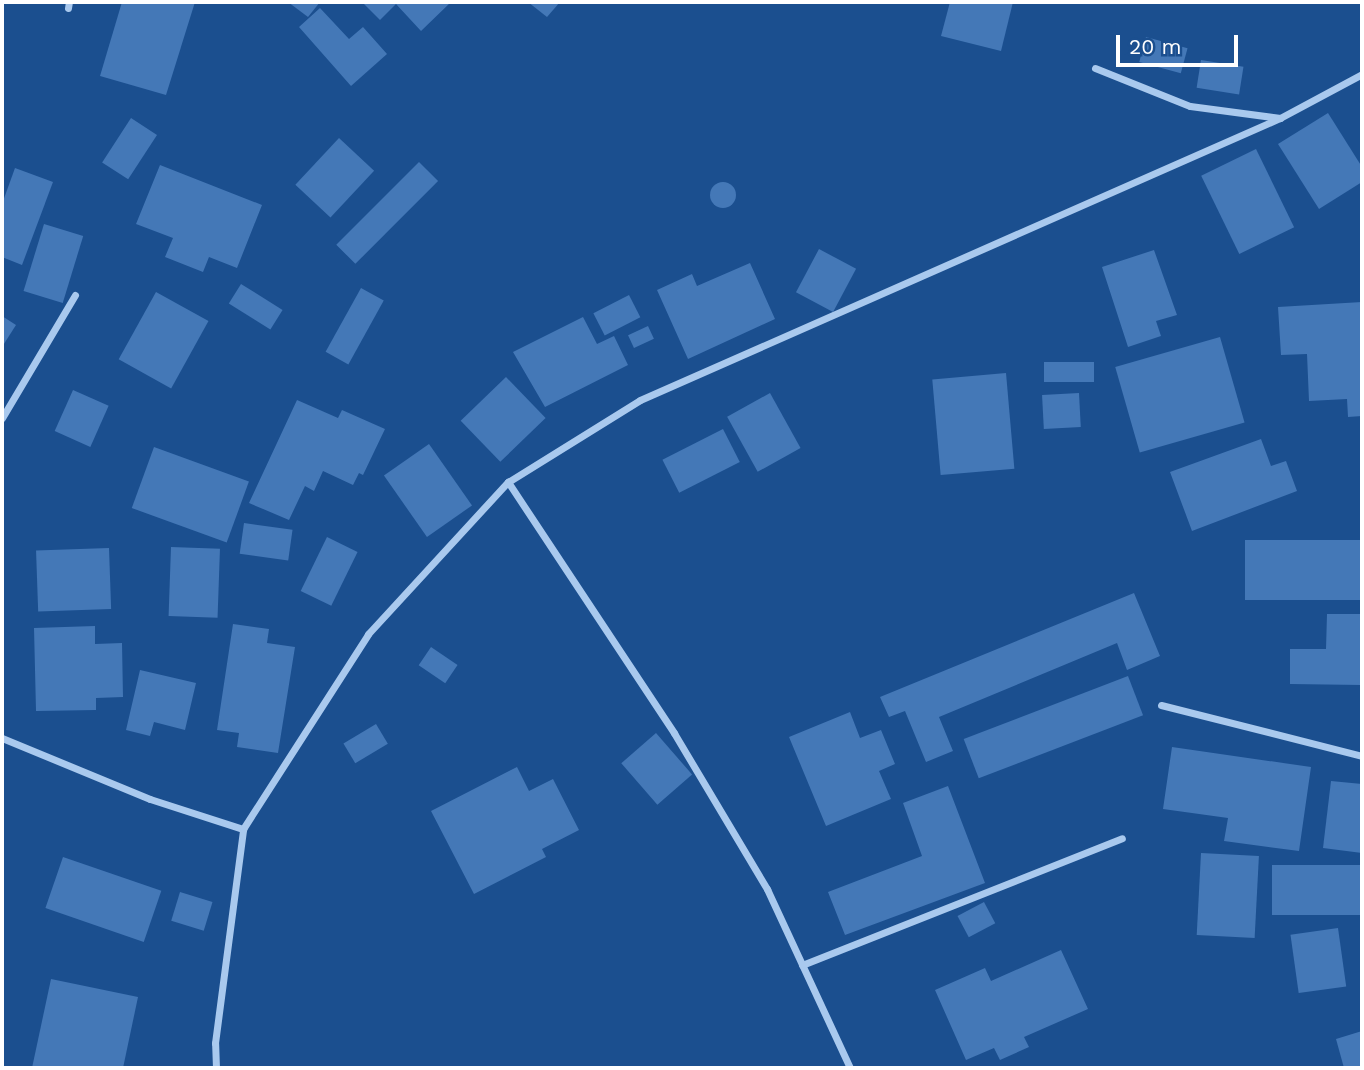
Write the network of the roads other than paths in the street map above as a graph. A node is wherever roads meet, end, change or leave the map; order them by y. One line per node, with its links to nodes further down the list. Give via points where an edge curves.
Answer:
1 (1095, 68): 3 (street, via 1190,106)
2 (1362, 74): 3 (street)
3 (1280, 118): 6 (street, via 640,400)
4 (75, 295): 5 (street)
5 (2, 418)
6 (508, 482): 10 (street, via 368,635); 12 (street, via 674,733 766,889)
7 (1161, 705): 9 (street)
8 (2, 738): 10 (street, via 150,799)
9 (1362, 757)
10 (243, 830): 13 (street, via 215,1043)
11 (1122, 838): 12 (street)
12 (802, 965): 14 (street)
13 (216, 1068)
14 (850, 1068)

